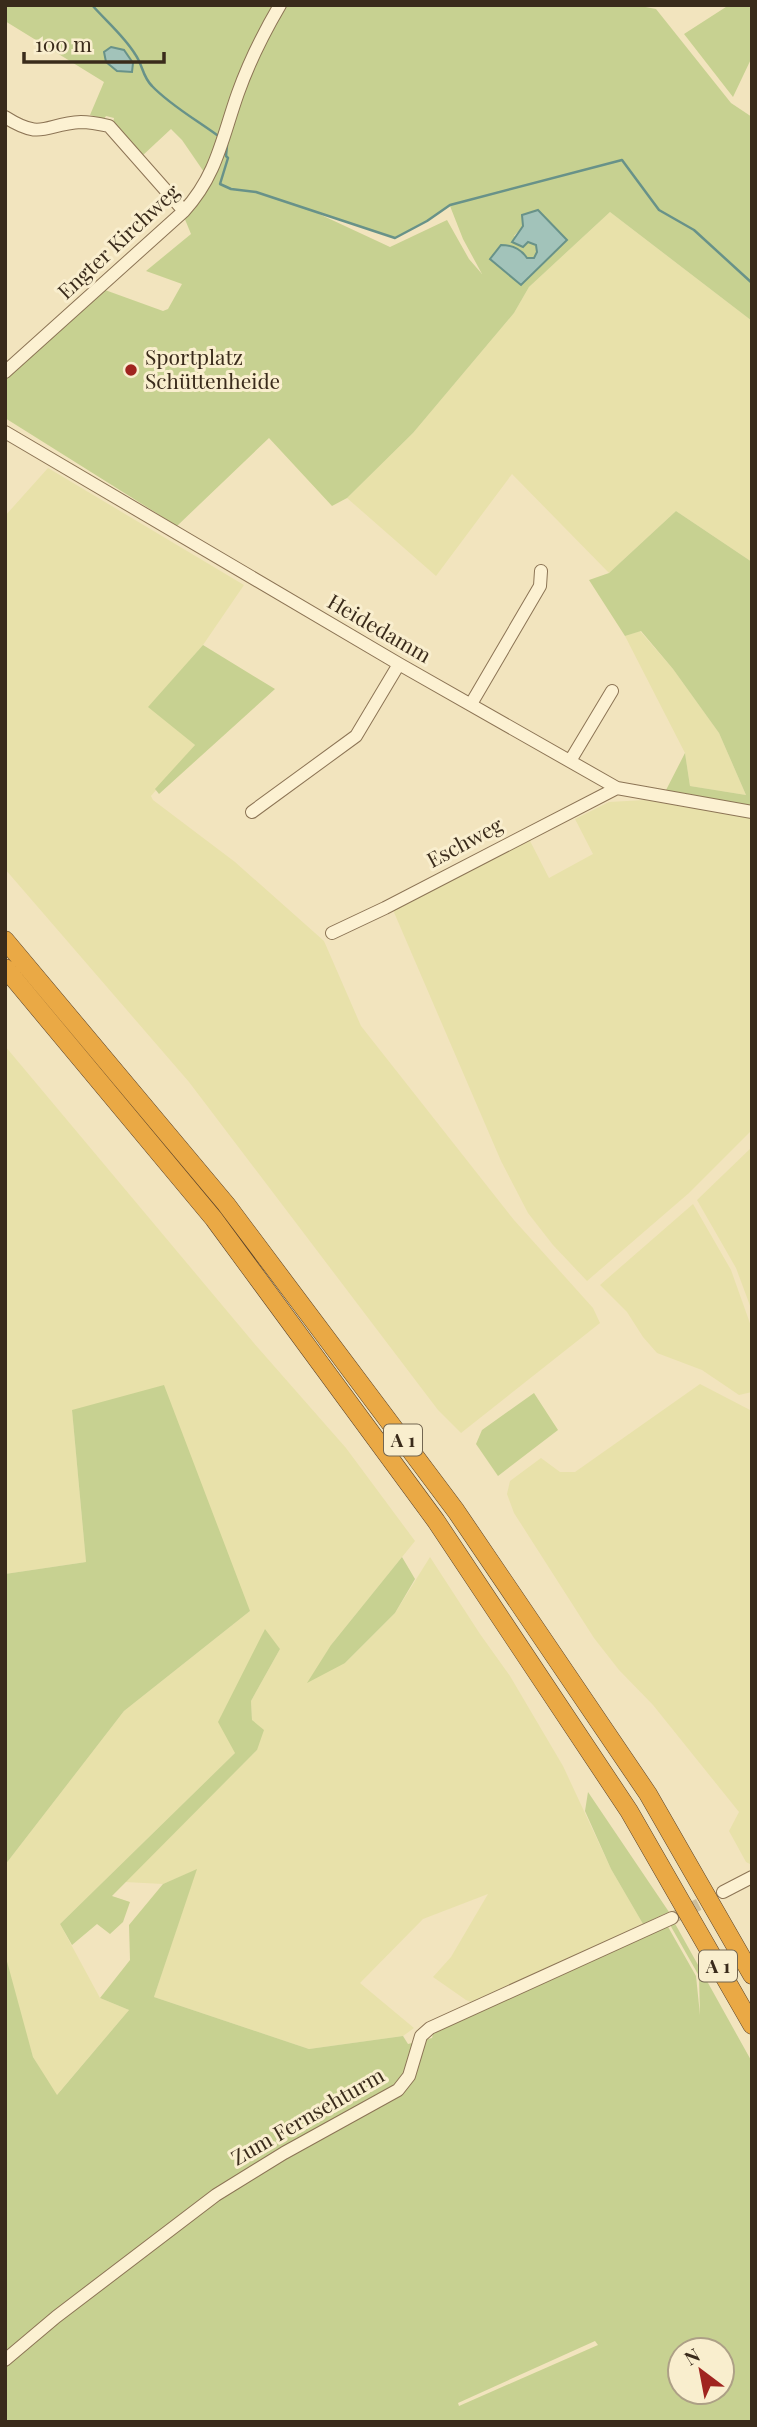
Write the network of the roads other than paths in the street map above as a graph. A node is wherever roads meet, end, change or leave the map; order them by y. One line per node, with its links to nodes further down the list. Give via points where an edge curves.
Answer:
1 (280, 5): 3 (street, Engter Kirchweg, via 242,83 209,177)
2 (5, 117): 3 (street, via 37,131 81,122 109,126)
3 (184, 211): 4 (street, Engter Kirchweg)
4 (5, 372)
5 (5, 432): 7 (street, Heidedamm)
6 (541, 571): 9 (street, via 540,586)
7 (399, 664): 9 (street, Heidedamm); 12 (street, via 356,736)
8 (612, 691): 10 (street)
9 (471, 704): 10 (street, Heidedamm)
10 (570, 761): 11 (street, Heidedamm)
11 (617, 788): 13 (street, Heidedamm); 14 (street, Eschweg)
12 (252, 812)
13 (752, 812)
14 (332, 933)
15 (5, 940): 20 (highway, A 1, via 226,1204 456,1511 648,1794)
16 (5, 968): 21 (highway, A 1, via 214,1219 436,1521 629,1811)
17 (752, 1877): 18 (street)
18 (723, 1892)
19 (672, 1918): 22 (street, Zum Fernsehturm, via 430,2028 421,2036 409,2076 398,2090 216,2194)
20 (752, 1975)
21 (752, 2025)
22 (5, 2360)

